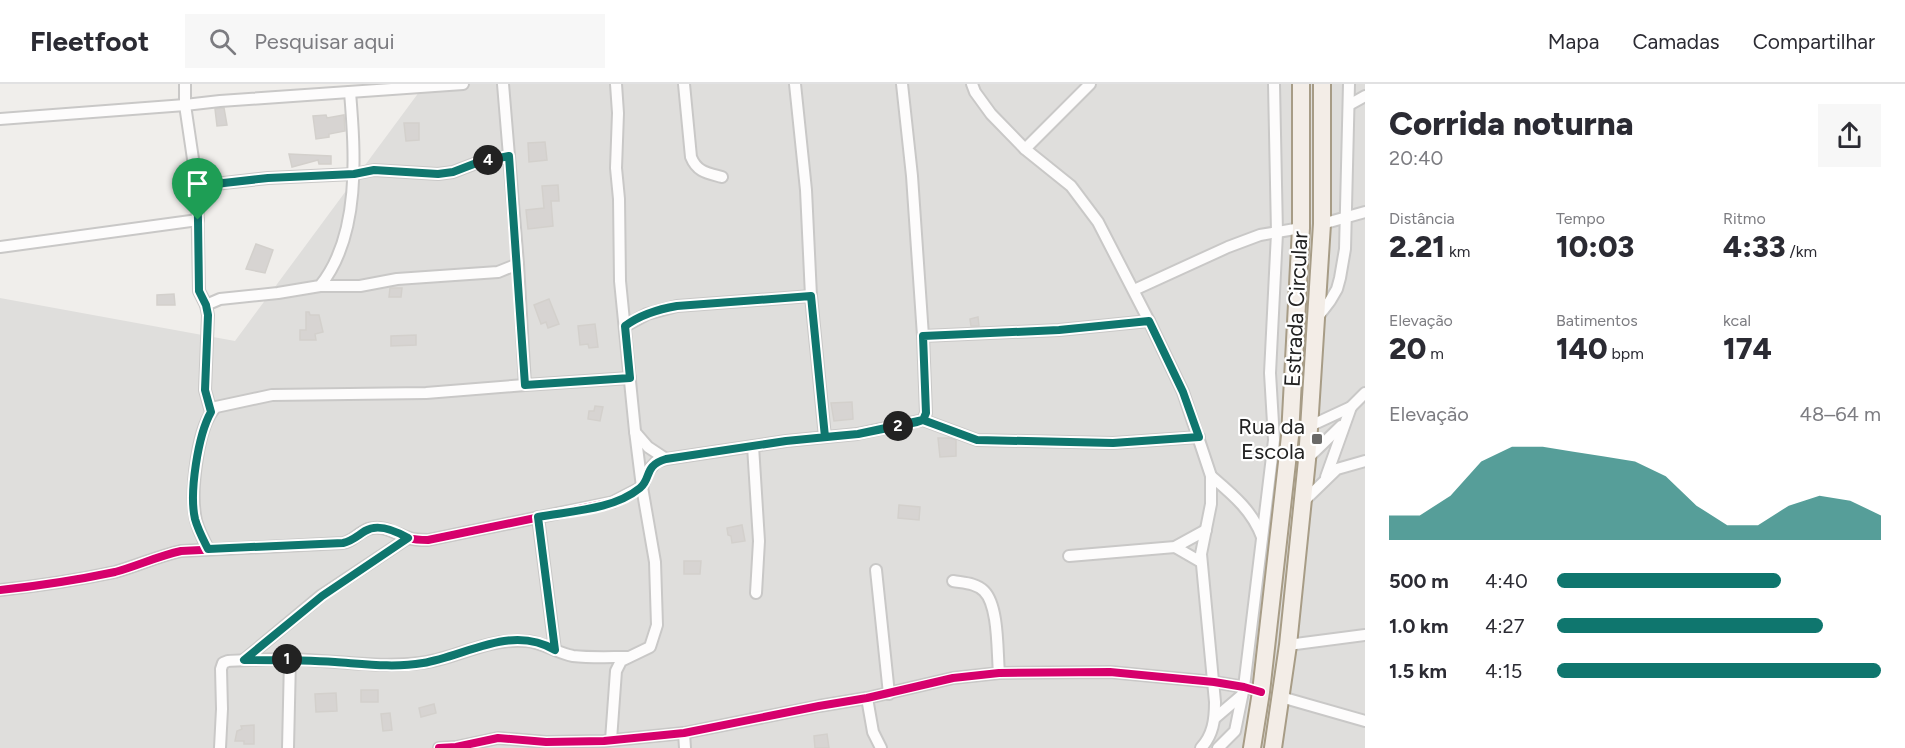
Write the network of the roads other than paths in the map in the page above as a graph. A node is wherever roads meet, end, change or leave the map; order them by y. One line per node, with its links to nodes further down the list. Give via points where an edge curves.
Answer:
1 (185, 84): 16 (street)
2 (463, 84): 14 (street)
3 (503, 84): 20 (street)
4 (616, 84): 38 (street, via 620,281)
5 (684, 84): 22 (street, via 694,165 699,171)
6 (795, 84): 34 (street)
7 (902, 84): 39 (street)
8 (972, 84): 19 (street, via 991,114)
9 (1090, 84): 19 (street)
10 (1274, 84): 29 (street)
11 (1301, 84): 28 (main road, Estrada Circular)
12 (1322, 84): 27 (main road, Estrada Circular)
13 (1349, 86): 15 (street); 17 (street)
14 (350, 92): 16 (street); 21 (street)
15 (1365, 95): 17 (street)
16 (185, 105): 18 (street); 23 (street)
17 (1349, 105): 25 (street)
18 (0, 119)
19 (1025, 148): 33 (street, via 1071,186 1098,222)
20 (509, 156): 21 (street, via 438,174 374,170); 31 (street)
21 (354, 174): 23 (street); 32 (street, via 343,242 337,260)
22 (722, 177)
23 (197, 186): 26 (street)
24 (1365, 212): 25 (street)
25 (1347, 217): 27 (street); 36 (street, via 1341,278)
26 (198, 220): 30 (street); 35 (street, via 199,291)
27 (1322, 224): 36 (main road, Estrada Circular)
28 (1301, 228): 29 (street); 80 (main road, Estrada Circular, via 1290,436)
29 (1277, 233): 33 (street, via 1260,235 1218,251); 62 (street, via 1270,373 1274,440)
30 (0, 247)
31 (518, 264): 32 (street, via 498,272 397,279 360,286); 41 (street)
32 (320, 286): 35 (street, via 220,299)
33 (1134, 290): 37 (street)
34 (811, 296): 38 (street, via 677,306 640,317); 49 (street)
35 (206, 305): 44 (street, via 205,390)
36 (1317, 319): 47 (main road, Estrada Circular)
37 (1149, 321): 39 (street, via 1059,330); 50 (street, via 1183,392)
38 (625, 326): 40 (street)
39 (923, 336): 45 (street)
40 (630, 378): 41 (street); 48 (street)
41 (525, 385): 44 (street, via 426,393 273,395 216,407)
42 (1365, 393): 43 (street)
43 (1351, 407): 46 (street); 47 (street)
44 (211, 412): 64 (street, via 200,446 194,501 198,530)
45 (923, 420): 49 (street); 50 (street, via 977,440 1113,443)
46 (1344, 423): 53 (street); 56 (street)
47 (1310, 426): 53 (main road, Estrada Circular)
48 (635, 431): 52 (street, via 648,447); 57 (street)
49 (825, 437): 51 (street)
50 (1199, 437): 55 (street)
51 (753, 446): 52 (street); 70 (street, via 759,541)
52 (666, 459): 57 (street, via 656,462 648,471)
53 (1307, 460): 58 (main road, Estrada Circular)
54 (1365, 461): 56 (street, via 1337,469)
55 (1211, 476): 60 (street); 62 (street, via 1248,510)
56 (1326, 477): 58 (street)
57 (642, 487): 59 (street, via 613,502); 74 (street, via 655,562 657,625 650,647)
58 (1304, 501): 72 (main road, Estrada Circular)
59 (538, 517): 61 (street, via 428,540); 73 (street)
60 (1206, 530): 63 (street); 66 (street)
61 (408, 538): 64 (street, via 395,530 378,528 368,529 343,543); 76 (street, via 322,596)
62 (1263, 540): 79 (street)
63 (1175, 546): 65 (street); 66 (street)
64 (208, 549): 69 (street, via 166,554 116,572)
65 (1069, 556)
66 (1202, 562): 78 (street)
67 (876, 570): 81 (street)
68 (953, 581): 77 (street, via 974,584 989,599)
69 (0, 590)
70 (756, 593)
71 (1365, 635): 72 (street)
72 (1288, 645): 82 (main road, Estrada Circular)
73 (555, 650): 74 (street, via 571,656); 75 (street, via 536,642 505,641 421,663)
74 (627, 657): 88 (street, via 616,671)
75 (290, 659): 76 (street); 91 (street)
76 (244, 660): 87 (street, via 228,661 221,669)
77 (999, 673): 78 (street, via 1110,672); 81 (street, via 953,678)
78 (1214, 682): 79 (street); 84 (street)
79 (1243, 691): 80 (street); 84 (street); 96 (street, via 1235,731)
80 (1261, 692): 97 (main road, Estrada Circular)
81 (889, 694): 83 (street)
82 (1281, 697): 85 (street); 98 (main road, Estrada Circular)
83 (867, 698): 86 (street); 94 (street, via 873,732)
84 (1215, 718): 95 (street, via 1209,740)
85 (1365, 721)
86 (684, 733): 88 (street); 93 (street)
87 (220, 743): 90 (street)
88 (606, 743): 89 (street, via 498,738)
89 (476, 745): 92 (street)
90 (213, 748)
91 (288, 748)
92 (440, 748)
93 (685, 748)
94 (881, 748)
95 (1201, 748)
96 (1218, 748)
97 (1252, 748)
98 (1273, 748)

